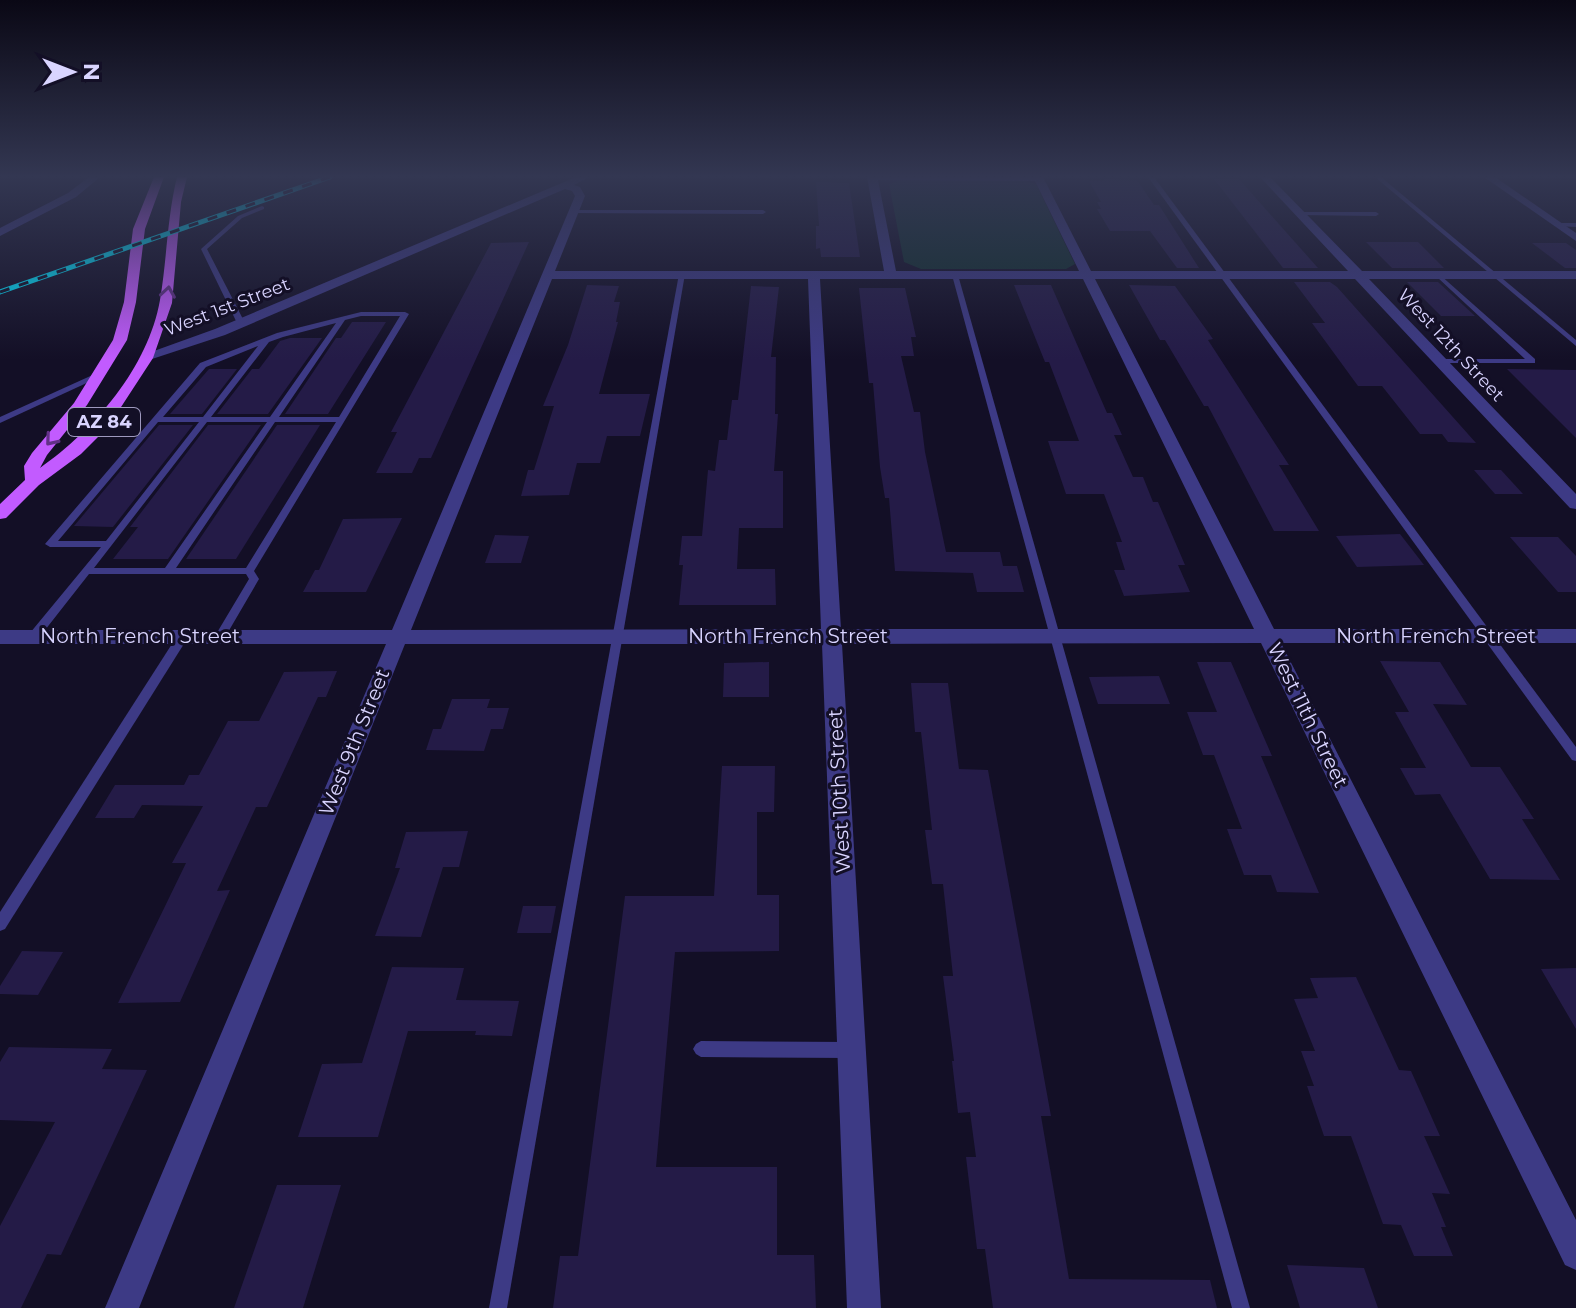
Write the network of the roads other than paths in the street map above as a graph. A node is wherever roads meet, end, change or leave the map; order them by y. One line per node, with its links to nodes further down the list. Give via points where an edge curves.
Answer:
1 (138, 238): 28 (main road, AZ 84, via 125,323)
2 (172, 238): 26 (main road, AZ 84, one-way to 2, via 166,303)
3 (216, 238): 23 (lane, via 204,249)
4 (440, 238): 23 (street, West 1st Street)
5 (562, 238): 12 (street, West 9th Street)
6 (884, 238): 14 (street)
7 (1070, 238): 16 (street, West 11th Street)
8 (1196, 238): 19 (lane)
9 (1325, 238): 17 (street, West 12th Street)
10 (1450, 238): 21 (lane)
11 (682, 274): 12 (street); 13 (street); 45 (lane)
12 (547, 275): 44 (street, West 9th Street)
13 (814, 275): 14 (street); 46 (street, West 10th Street)
14 (891, 275): 15 (street)
15 (955, 275): 16 (street); 47 (lane)
16 (1089, 275): 19 (street); 48 (street, West 11th Street)
17 (1361, 275): 19 (street); 20 (street); 27 (street, West 12th Street)
18 (1576, 275): 21 (street)
19 (1224, 276): 49 (lane)
20 (1439, 276): 21 (street); 27 (lane, via 1532,361)
21 (1495, 276): 25 (lane)
22 (343, 318): 24 (lane); 30 (lane); 31 (lane, via 405,314)
23 (241, 323): 26 (street, West 1st Street)
24 (266, 341): 29 (lane); 33 (lane, via 203,365)
25 (1576, 344)
26 (147, 356): 34 (main road, AZ 84, via 103,424)
27 (1441, 361): 35 (street, West 12th Street)
28 (100, 375): 32 (lane); 34 (main road, AZ 84, one-way to 34, via 40,453 32,466)
29 (205, 419): 30 (lane); 33 (lane); 37 (lane)
30 (273, 419): 31 (lane); 39 (lane)
31 (341, 419): 40 (lane)
32 (0, 420)
33 (156, 420): 37 (lane, via 50,544)
34 (33, 481): 36 (main road, AZ 84)
35 (1576, 504)
36 (0, 514)
37 (109, 544): 38 (lane)
38 (86, 571): 39 (lane); 41 (lane)
39 (168, 571): 40 (lane)
40 (249, 571): 43 (lane, via 254,579)
41 (34, 636): 42 (street, North French Street); 51 (street, North French Street)
42 (183, 636): 43 (street, North French Street); 53 (lane)
43 (220, 636): 44 (street, North French Street)
44 (397, 636): 45 (street, North French Street); 57 (street, West 9th Street)
45 (618, 636): 46 (street, North French Street); 58 (lane)
46 (831, 636): 47 (street, North French Street); 55 (street, West 10th Street)
47 (1055, 636): 48 (street, North French Street); 60 (lane)
48 (1268, 636): 49 (street, North French Street); 56 (street, West 11th Street)
49 (1488, 636): 50 (street, North French Street); 52 (lane)
50 (1576, 636)
51 (0, 637)
52 (1576, 756)
53 (0, 924)
54 (701, 1049): 55 (lane)
55 (851, 1050): 59 (street, West 10th Street)
56 (1576, 1254)
57 (122, 1308)
58 (498, 1308)
59 (864, 1308)
60 (1241, 1308)

